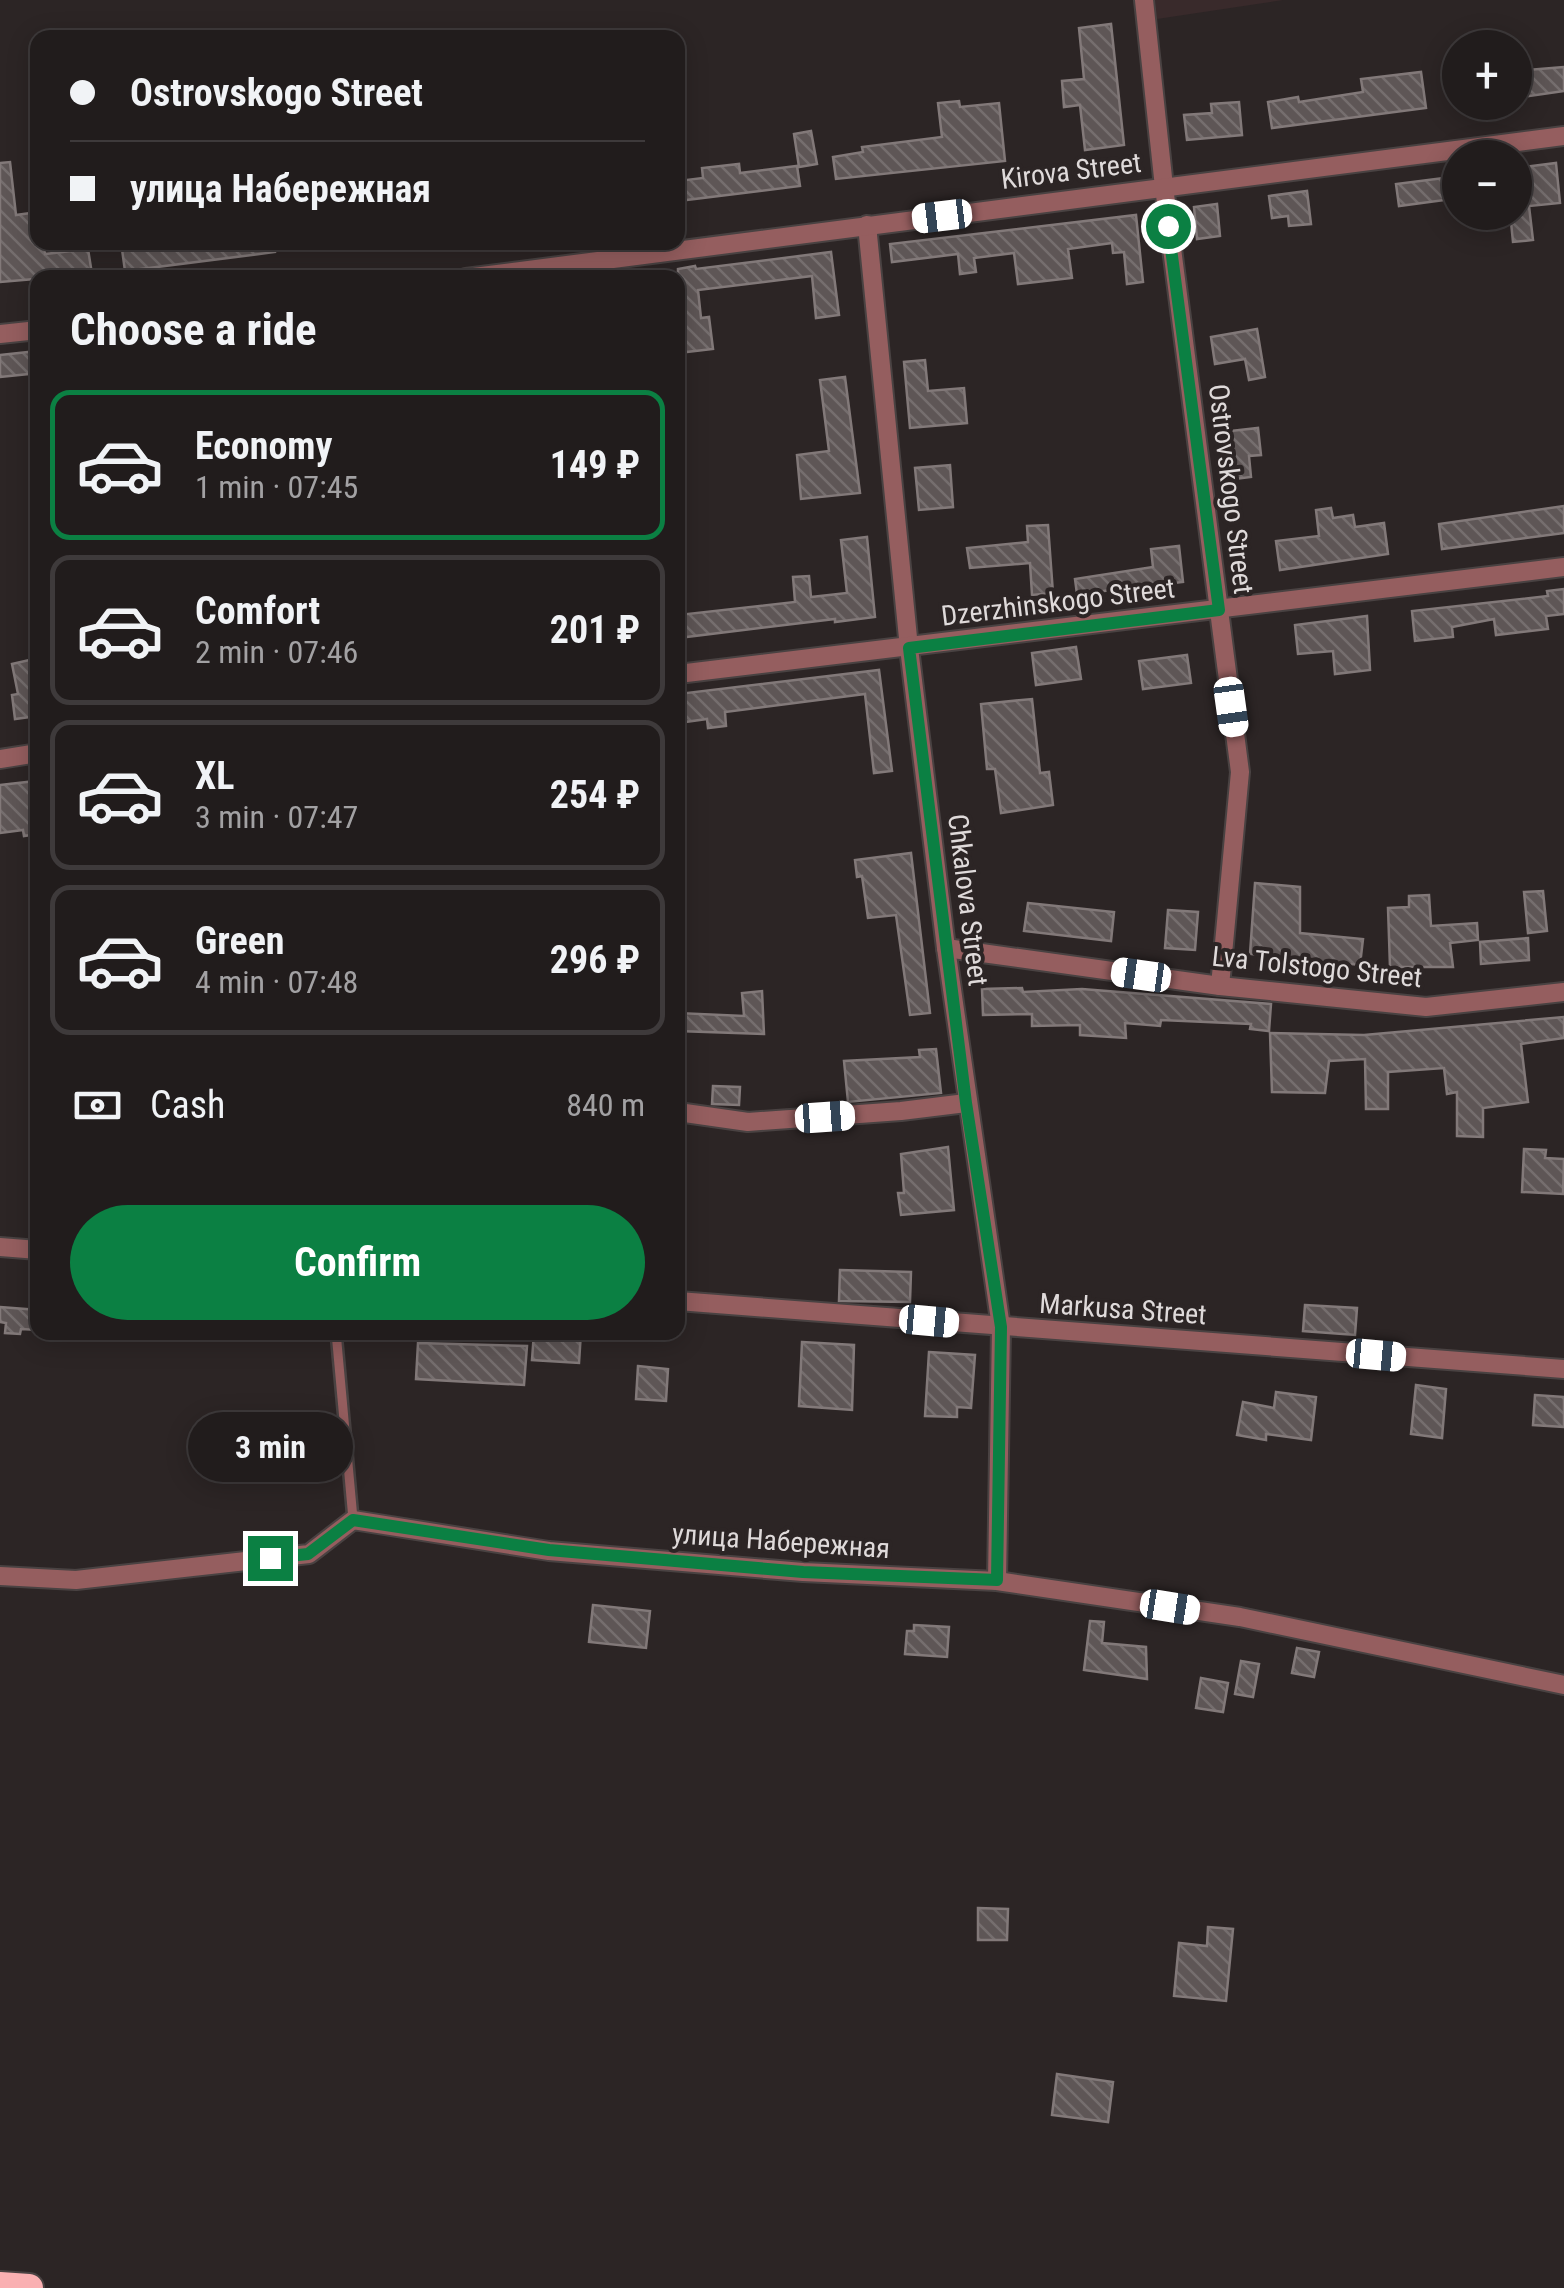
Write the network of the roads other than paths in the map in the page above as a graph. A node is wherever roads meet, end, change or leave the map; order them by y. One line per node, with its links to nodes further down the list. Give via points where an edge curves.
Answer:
1 (1144, 0): 3 (street, Ostrovskogo Street)
2 (1564, 136): 3 (street, Kirova Street)
3 (1164, 187): 4 (street, Kirova Street); 11 (street, Ostrovskogo Street)
4 (868, 225): 5 (street, Kirova Street); 12 (street, Chkalova Street)
5 (685, 249)
6 (678, 250): 7 (street, Kirova Street)
7 (527, 270)
8 (30, 331): 9 (street)
9 (0, 334)
10 (1564, 567): 11 (street, Dzerzhinskogo Street)
11 (1219, 610): 12 (street, Dzerzhinskogo Street); 17 (street, Ostrovskogo Street, via 1240,772)
12 (909, 648): 13 (street, Dzerzhinskogo Street); 16 (street, Chkalova Street)
13 (685, 673)
14 (30, 754): 15 (street)
15 (0, 758)
16 (946, 948): 17 (street, Lva Tolstogo Street); 19 (street, Chkalova Street)
17 (1220, 986): 18 (street, Lva Tolstogo Street, via 1426,1007)
18 (1564, 992)
19 (966, 1103): 20 (street, via 748,1122); 24 (street, Chkalova Street)
20 (685, 1113)
21 (0, 1247): 22 (street)
22 (30, 1249)
23 (685, 1302): 24 (street, Markusa Street)
24 (1001, 1327): 26 (street, Markusa Street); 29 (street, Chkalova Street)
25 (337, 1340): 27 (lane)
26 (1564, 1369)
27 (353, 1520): 28 (street, via 308,1554 76,1580); 29 (street, улица Набережная, via 549,1550)
28 (0, 1576)
29 (997, 1580): 30 (street, улица Набережная, via 1240,1617)
30 (1564, 1685)
31 (0, 2286): 32 (highway)
32 (29, 2288)

